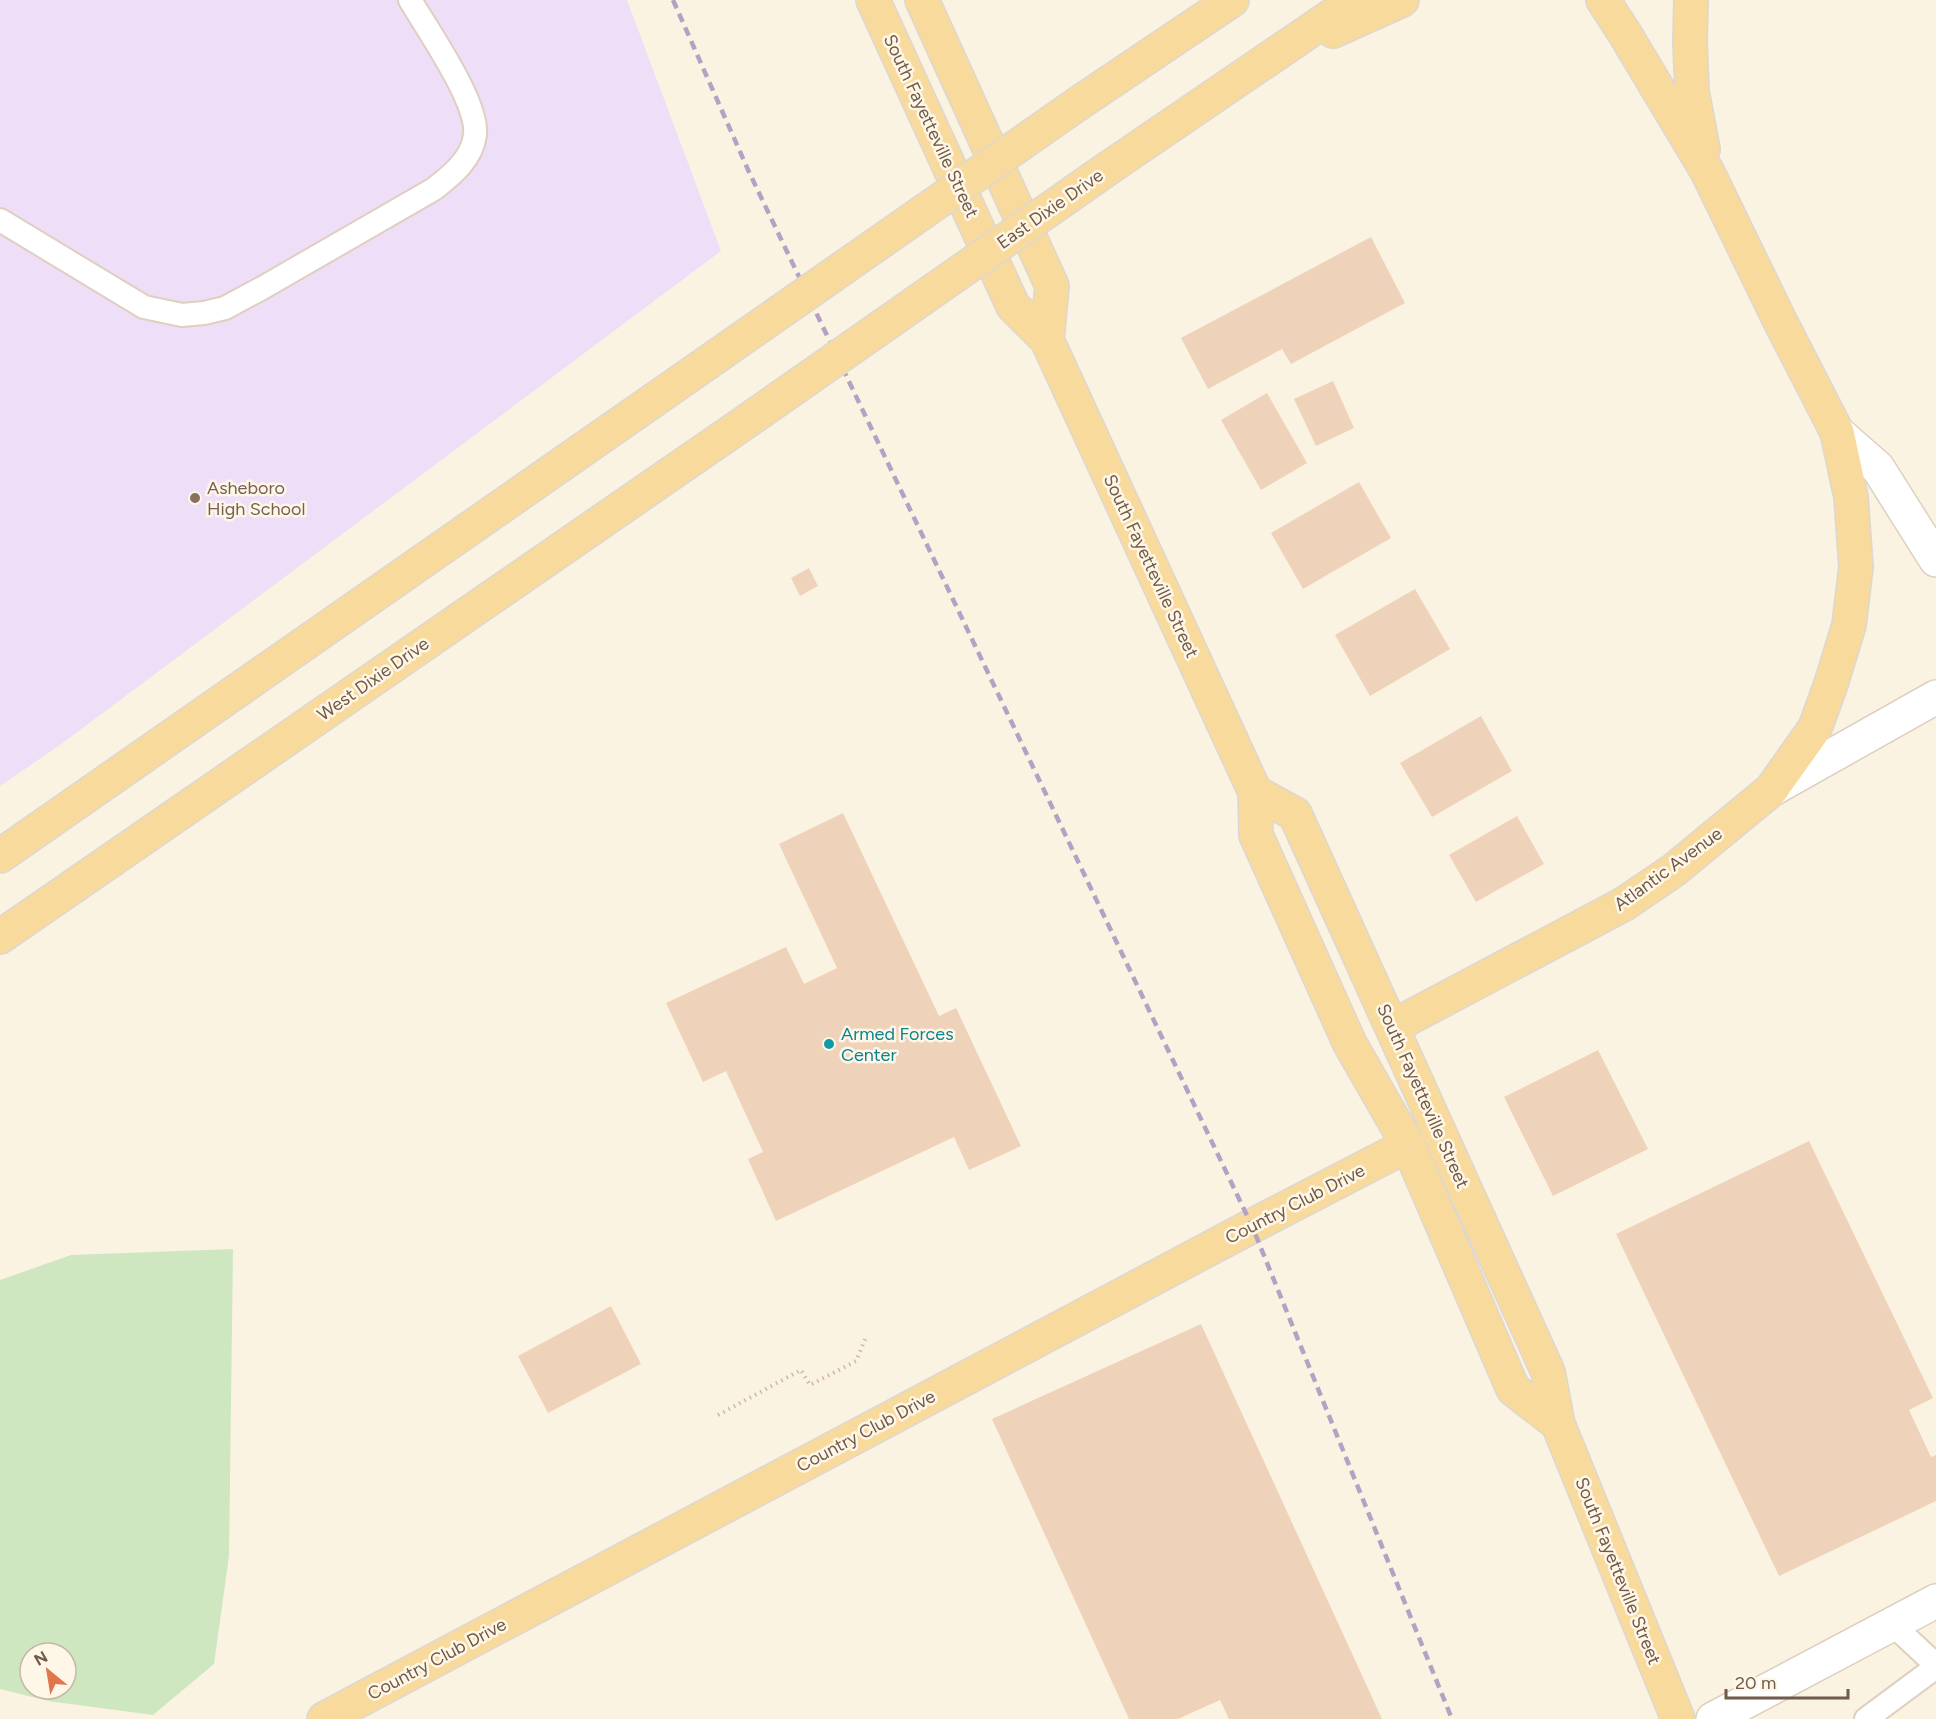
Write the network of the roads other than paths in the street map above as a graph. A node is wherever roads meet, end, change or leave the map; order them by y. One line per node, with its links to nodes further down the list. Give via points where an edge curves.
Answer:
1 (410, 0): 11 (lane, via 470,105 475,133 458,171 434,189 225,308 182,315 144,307)
2 (873, 0): 12 (main road, South Fayetteville Street, via 1013,306)
3 (922, 0): 12 (main road, via 1052,286)
4 (1232, 0): 19 (main road, bridge)
5 (1355, 0): 9 (main road, East Dixie Drive)
6 (1402, 0): 9 (main road)
7 (1603, 0): 10 (main road)
8 (1691, 0): 10 (main road, via 1692,91)
9 (1264, 63): 13 (main road, East Dixie Drive, bridge)
10 (1707, 171): 14 (main road)
11 (0, 220)
12 (1047, 340): 18 (main road, South Fayetteville Street)
13 (747, 421): 20 (main road, West Dixie Drive)
14 (1838, 432): 15 (street, via 1878,468); 17 (main road, via 1851,497 1856,567 1849,625 1815,728)
15 (1936, 560)
16 (1936, 697): 17 (street, Atlantic Avenue)
17 (1771, 790): 21 (main road, Atlantic Avenue, via 1674,870 1624,904)
18 (1255, 792): 21 (main road, South Fayetteville Street, via 1295,814); 22 (main road, South Fayetteville Street, via 1256,835 1350,1044)
19 (0, 856)
20 (0, 937)
21 (1392, 1027): 23 (main road, South Fayetteville Street, via 1548,1372)
22 (1408, 1145): 23 (main road, South Fayetteville Street, via 1513,1389); 27 (main road, Country Club Drive)
23 (1558, 1424): 28 (main road, South Fayetteville Street)
24 (1936, 1601): 25 (street)
25 (1892, 1624): 26 (lane); 29 (street)
26 (1936, 1666): 30 (lane)
27 (324, 1719)
28 (1678, 1719)
29 (1713, 1719)
30 (1866, 1719)

